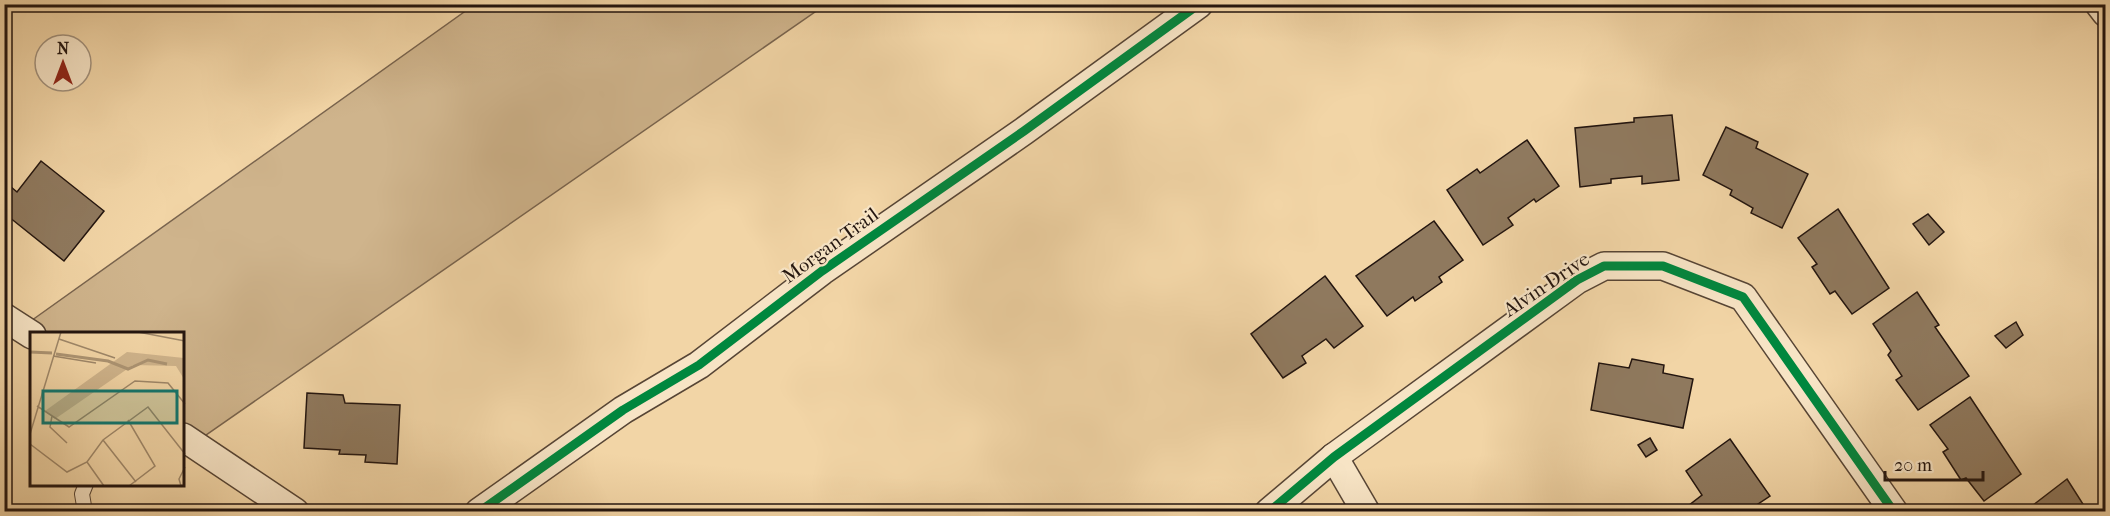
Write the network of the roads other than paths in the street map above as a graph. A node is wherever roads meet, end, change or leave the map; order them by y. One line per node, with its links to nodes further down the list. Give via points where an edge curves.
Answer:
1 (1198, 4): 11 (street, Morgan Trail, via 822,271 699,364 623,410)
2 (2099, 4): 3 (street)
3 (2106, 13)
4 (4, 317): 5 (street)
5 (30, 334)
6 (184, 438): 10 (street)
7 (1334, 457): 12 (street, Alvin Drive); 13 (street); 14 (street, Alvin Drive, via 1577,280 1604,266 1663,266 1743,297)
8 (85, 486): 9 (lane, via 82,494)
9 (85, 512)
10 (295, 512)
11 (479, 512)
12 (1269, 512)
13 (1366, 512)
14 (1894, 512)

